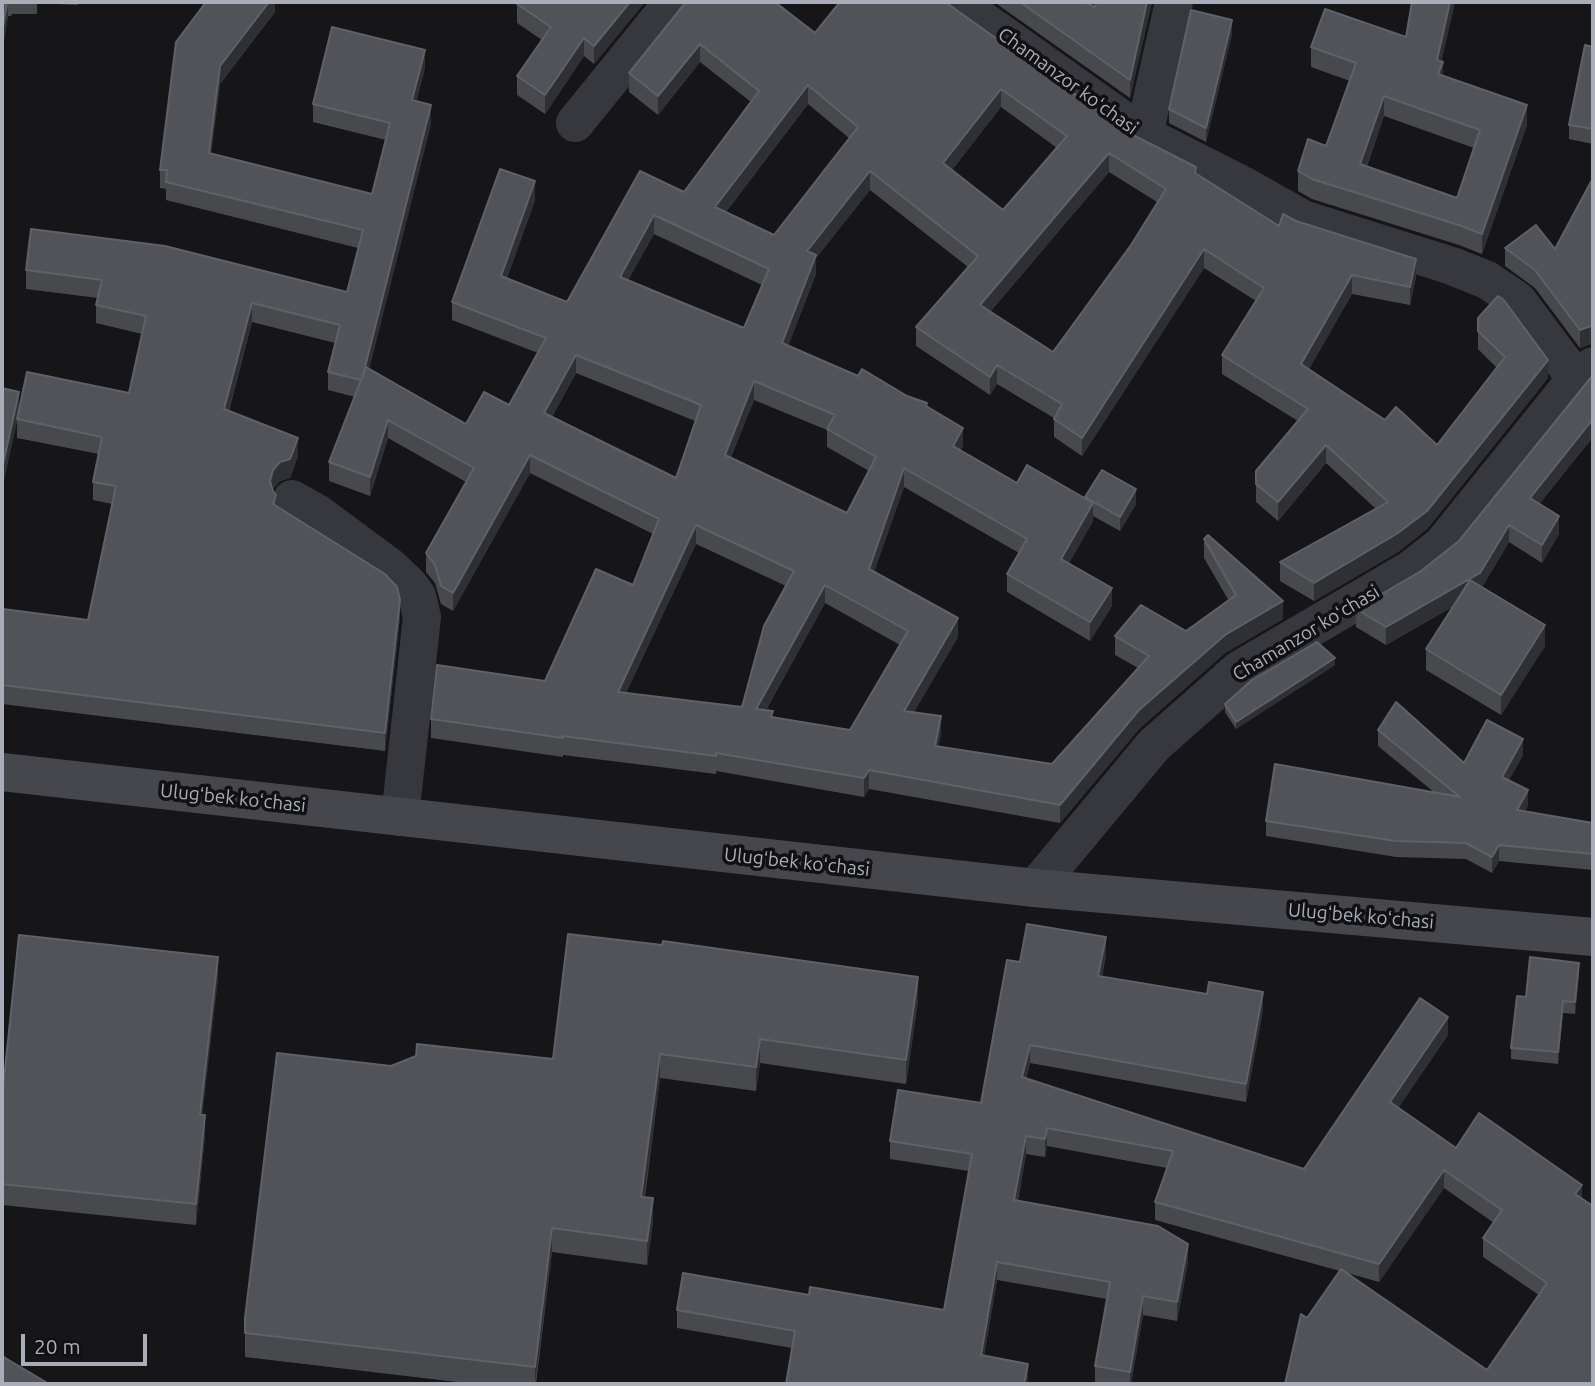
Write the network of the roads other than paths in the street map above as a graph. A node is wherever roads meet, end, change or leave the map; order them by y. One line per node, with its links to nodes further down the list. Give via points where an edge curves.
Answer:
1 (673, 2): 4 (street)
2 (957, 2): 5 (street, Chamanzor koʻchasi)
3 (1174, 2): 5 (street, Chamanzor koʻchasi)
4 (575, 123)
5 (1144, 135): 6 (street, Chamanzor koʻchasi, via 1303,219 1488,280 1518,302)
6 (1585, 372): 10 (street, Chamanzor koʻchasi, via 1442,545 1410,570 1239,670 1154,745)
7 (292, 499): 9 (street, via 390,567 417,596 422,617)
8 (2, 772): 9 (street, Ulugʻbek koʻchasi)
9 (400, 817): 10 (street, Ulugʻbek koʻchasi)
10 (1035, 888): 11 (street, Ulugʻbek koʻchasi)
11 (1593, 937)

